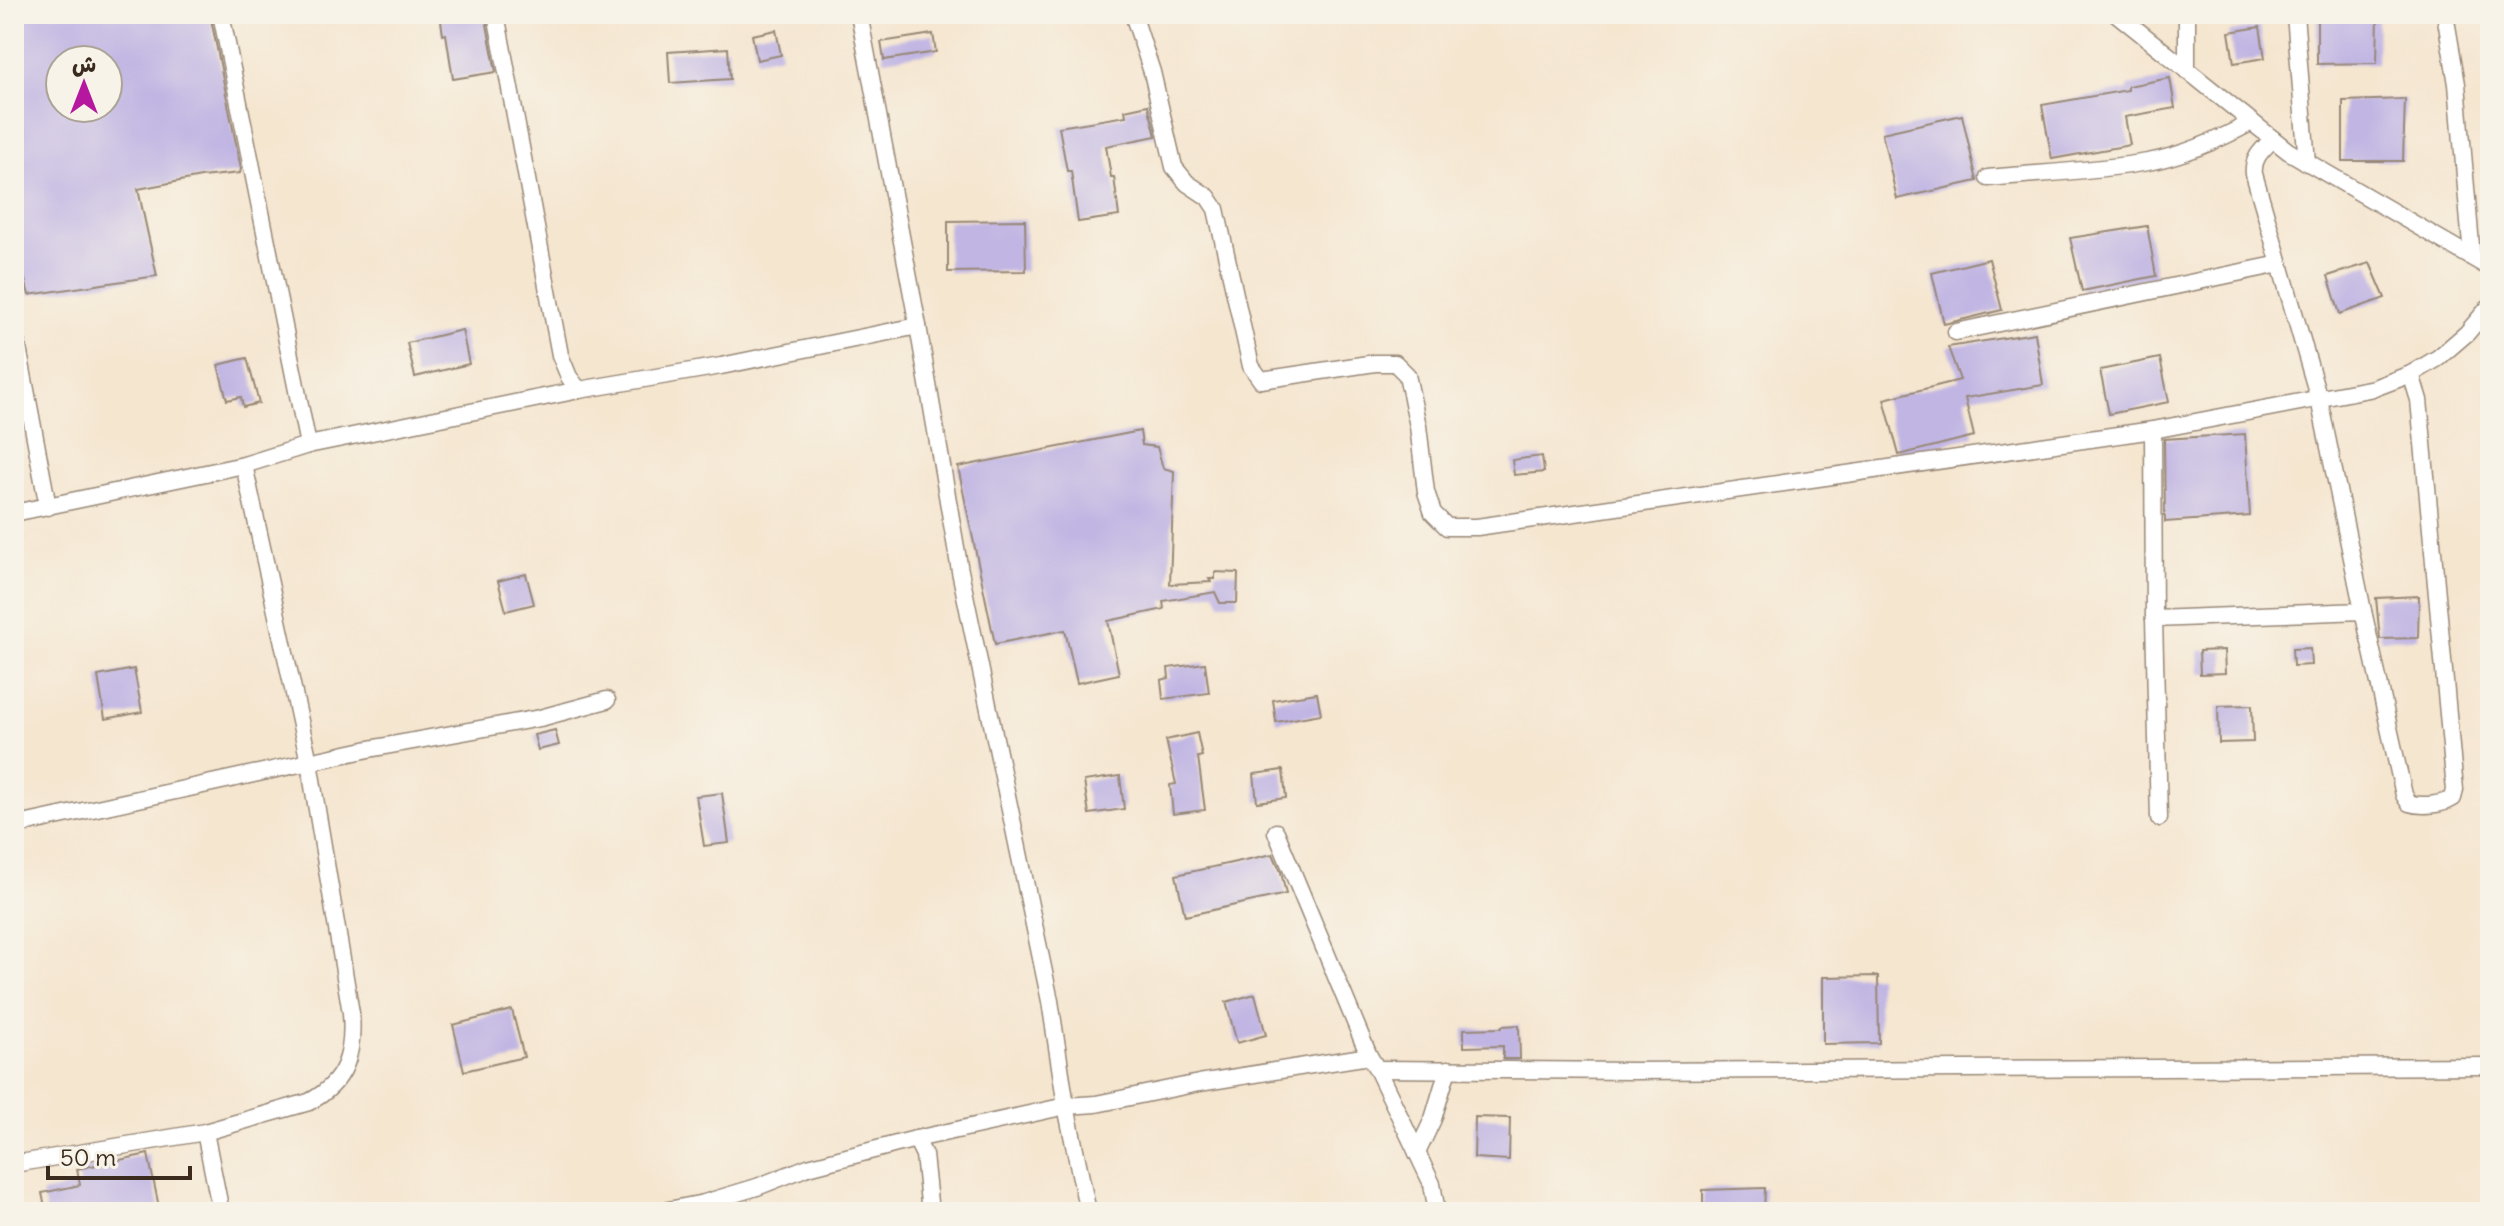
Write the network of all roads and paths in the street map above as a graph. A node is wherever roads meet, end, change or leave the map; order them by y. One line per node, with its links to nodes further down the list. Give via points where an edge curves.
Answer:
1 (221, 14): 25 (street)
2 (496, 14): 22 (street, via 560,355)
3 (859, 14): 19 (street)
4 (1133, 14): 24 (street, via 1174,167 1216,209 1251,366 1261,380 1395,363 1407,375 1426,492 1433,513 1447,527 1477,527)
5 (2117, 14): 9 (street)
6 (2187, 14): 9 (street)
7 (2295, 14): 12 (street)
8 (2445, 14): 14 (street, via 2457,84)
9 (2187, 71): 10 (street)
10 (2252, 122): 11 (street); 13 (street, via 2222,139 2148,162)
11 (2273, 139): 12 (street); 15 (street, via 2253,169)
12 (2307, 163): 14 (street)
13 (1988, 178)
14 (2472, 257): 16 (street)
15 (2280, 264): 20 (street); 23 (street)
16 (2490, 268)
17 (2490, 306): 21 (street, via 2438,358)
18 (14, 326): 27 (street)
19 (918, 326): 22 (street); 39 (street, via 960,571 1050,1001)
20 (1956, 332)
21 (2411, 374): 23 (street); 29 (street, via 2419,400 2455,790 2447,802 2413,804 2404,795)
22 (579, 390): 25 (street)
23 (2319, 399): 24 (street); 29 (street)
24 (2153, 430): 30 (street)
25 (308, 445): 26 (street)
26 (244, 465): 27 (street); 32 (street)
27 (48, 507): 28 (street)
28 (14, 513)
29 (2363, 611): 30 (street)
30 (2154, 619): 33 (street)
31 (607, 700): 32 (street)
32 (309, 762): 34 (street); 40 (street, via 351,1013 352,1049 325,1093)
33 (2159, 818)
34 (14, 826)
35 (1276, 832): 36 (street)
36 (1373, 1062): 38 (street); 39 (street, via 1240,1076); 42 (street)
37 (2490, 1066): 38 (street)
38 (1448, 1069): 42 (street)
39 (1066, 1106): 41 (street); 47 (street)
40 (205, 1132): 43 (street); 44 (street)
41 (916, 1139): 45 (street); 46 (street, via 924,1155)
42 (1417, 1153): 48 (street, via 1432,1184)
43 (14, 1164)
44 (221, 1212)
45 (658, 1212)
46 (930, 1212)
47 (1088, 1212)
48 (1437, 1212)

